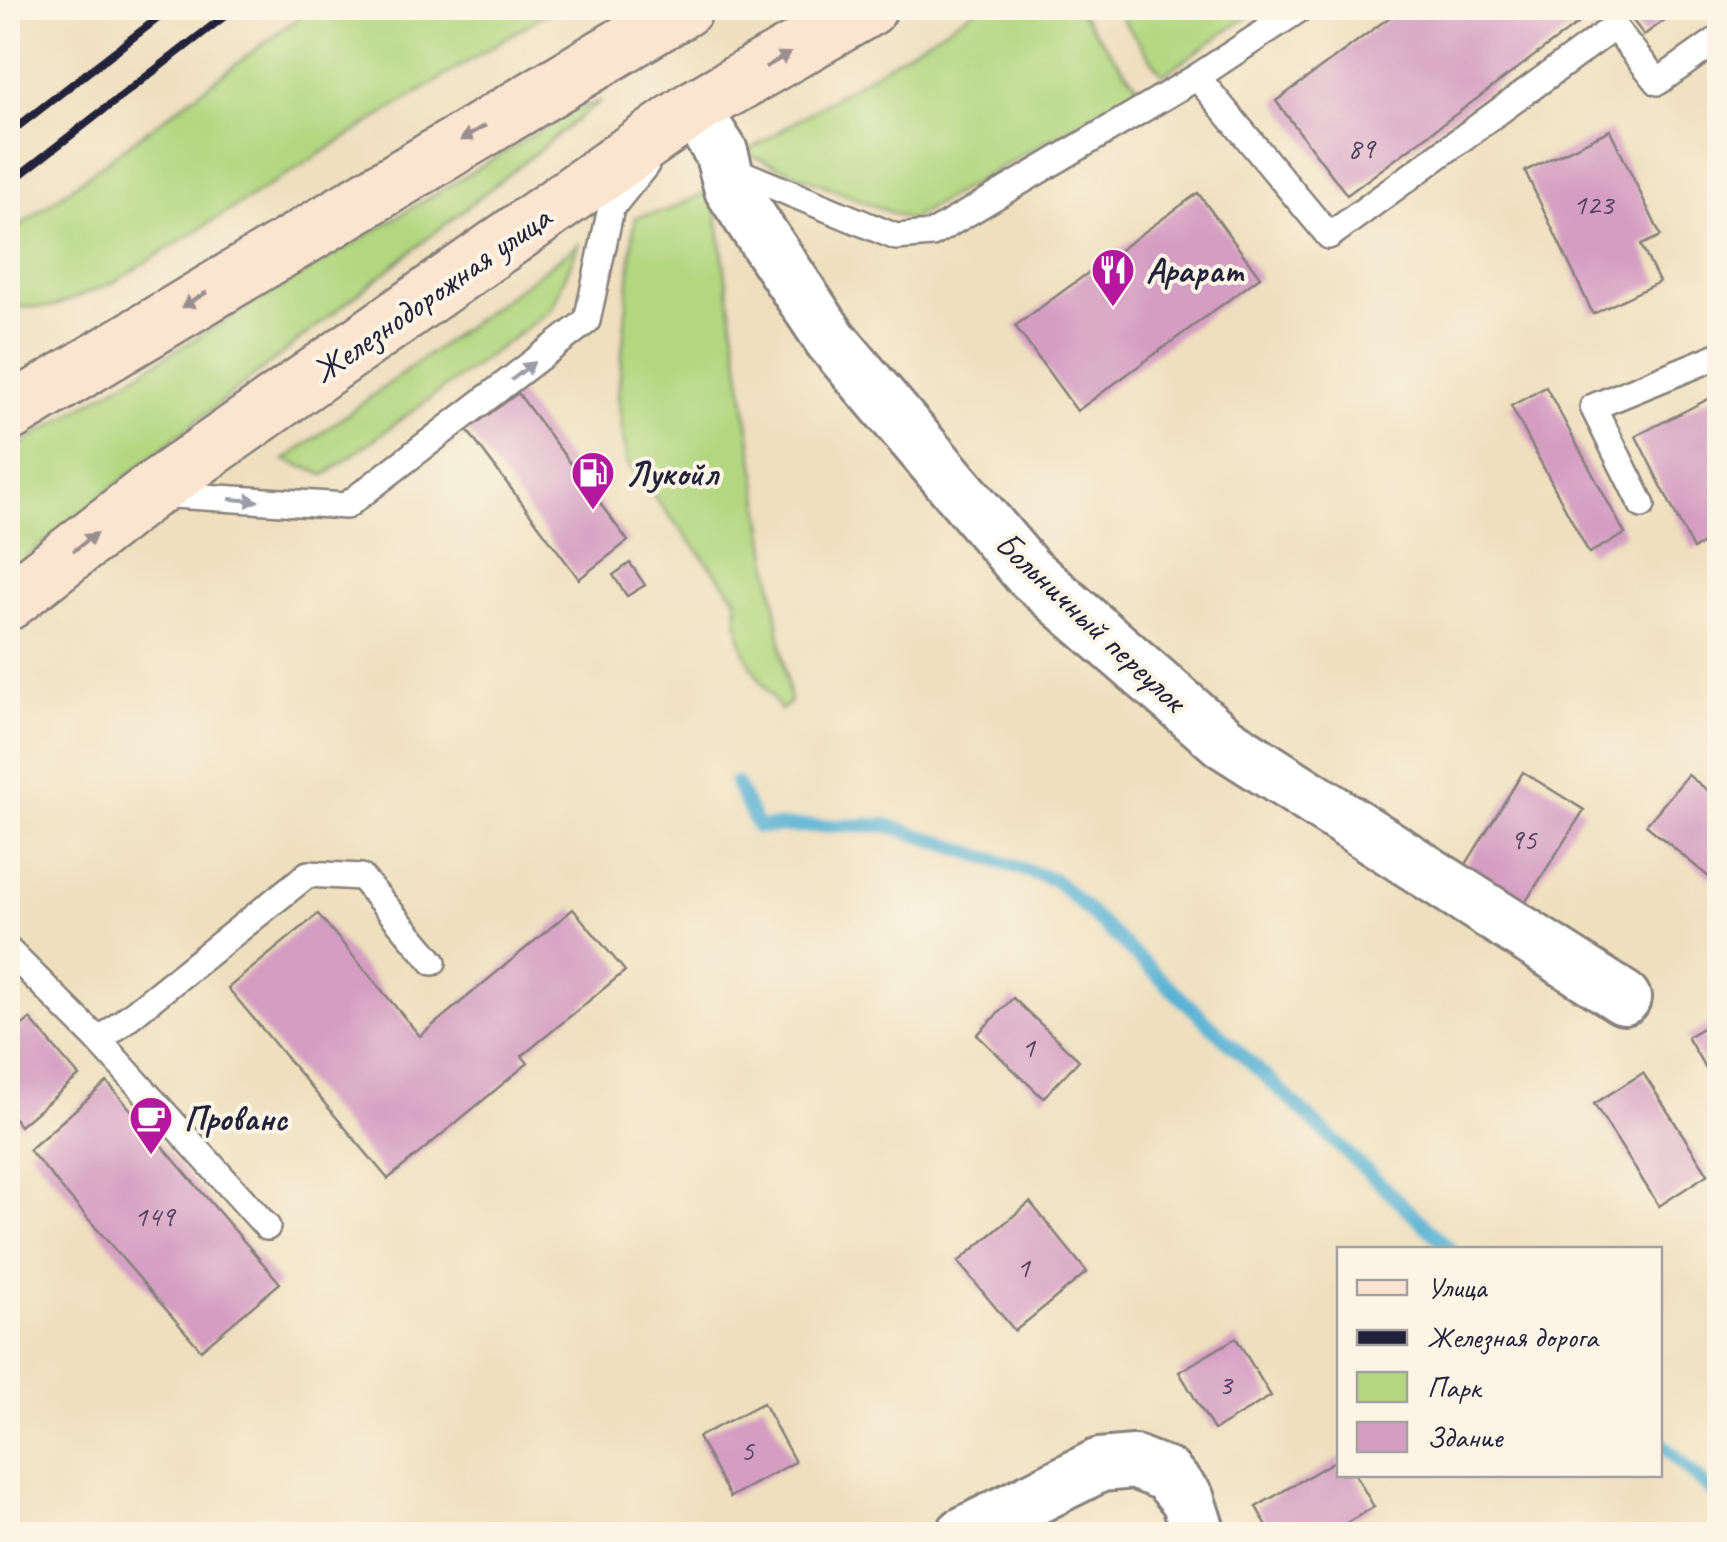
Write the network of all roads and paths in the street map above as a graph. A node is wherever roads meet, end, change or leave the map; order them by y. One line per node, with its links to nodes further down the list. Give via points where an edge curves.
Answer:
1 (685, 8): 9 (main road, one-way to 9)
2 (868, 8): 6 (main road, Железнодорожная улица, one-way to 2)
3 (1300, 8): 5 (lane)
4 (1720, 38): 5 (lane, via 1658,82 1614,27 1329,236)
5 (1197, 77): 7 (lane, via 932,234 896,236)
6 (693, 109): 7 (street, Больничный переулок); 10 (main road, Железнодорожная улица); 10 (lane, one-way to 6, via 346,506 587,321 611,208)
7 (726, 167): 15 (street, Больничный переулок, via 731,189 832,340 1026,571 1224,742)
8 (1720, 355): 11 (lane, via 1593,408)
9 (8, 414)
10 (147, 494): 12 (main road, Железнодорожная улица, one-way to 10)
11 (1642, 505)
12 (8, 602)
13 (8, 950): 16 (lane)
14 (434, 962): 16 (lane, via 362,877 308,874)
15 (1624, 998)
16 (99, 1041): 17 (lane)
17 (267, 1227)
18 (962, 1534): 19 (street, via 1100,1465 1134,1462 1166,1476 1188,1500)
19 (1199, 1534)

